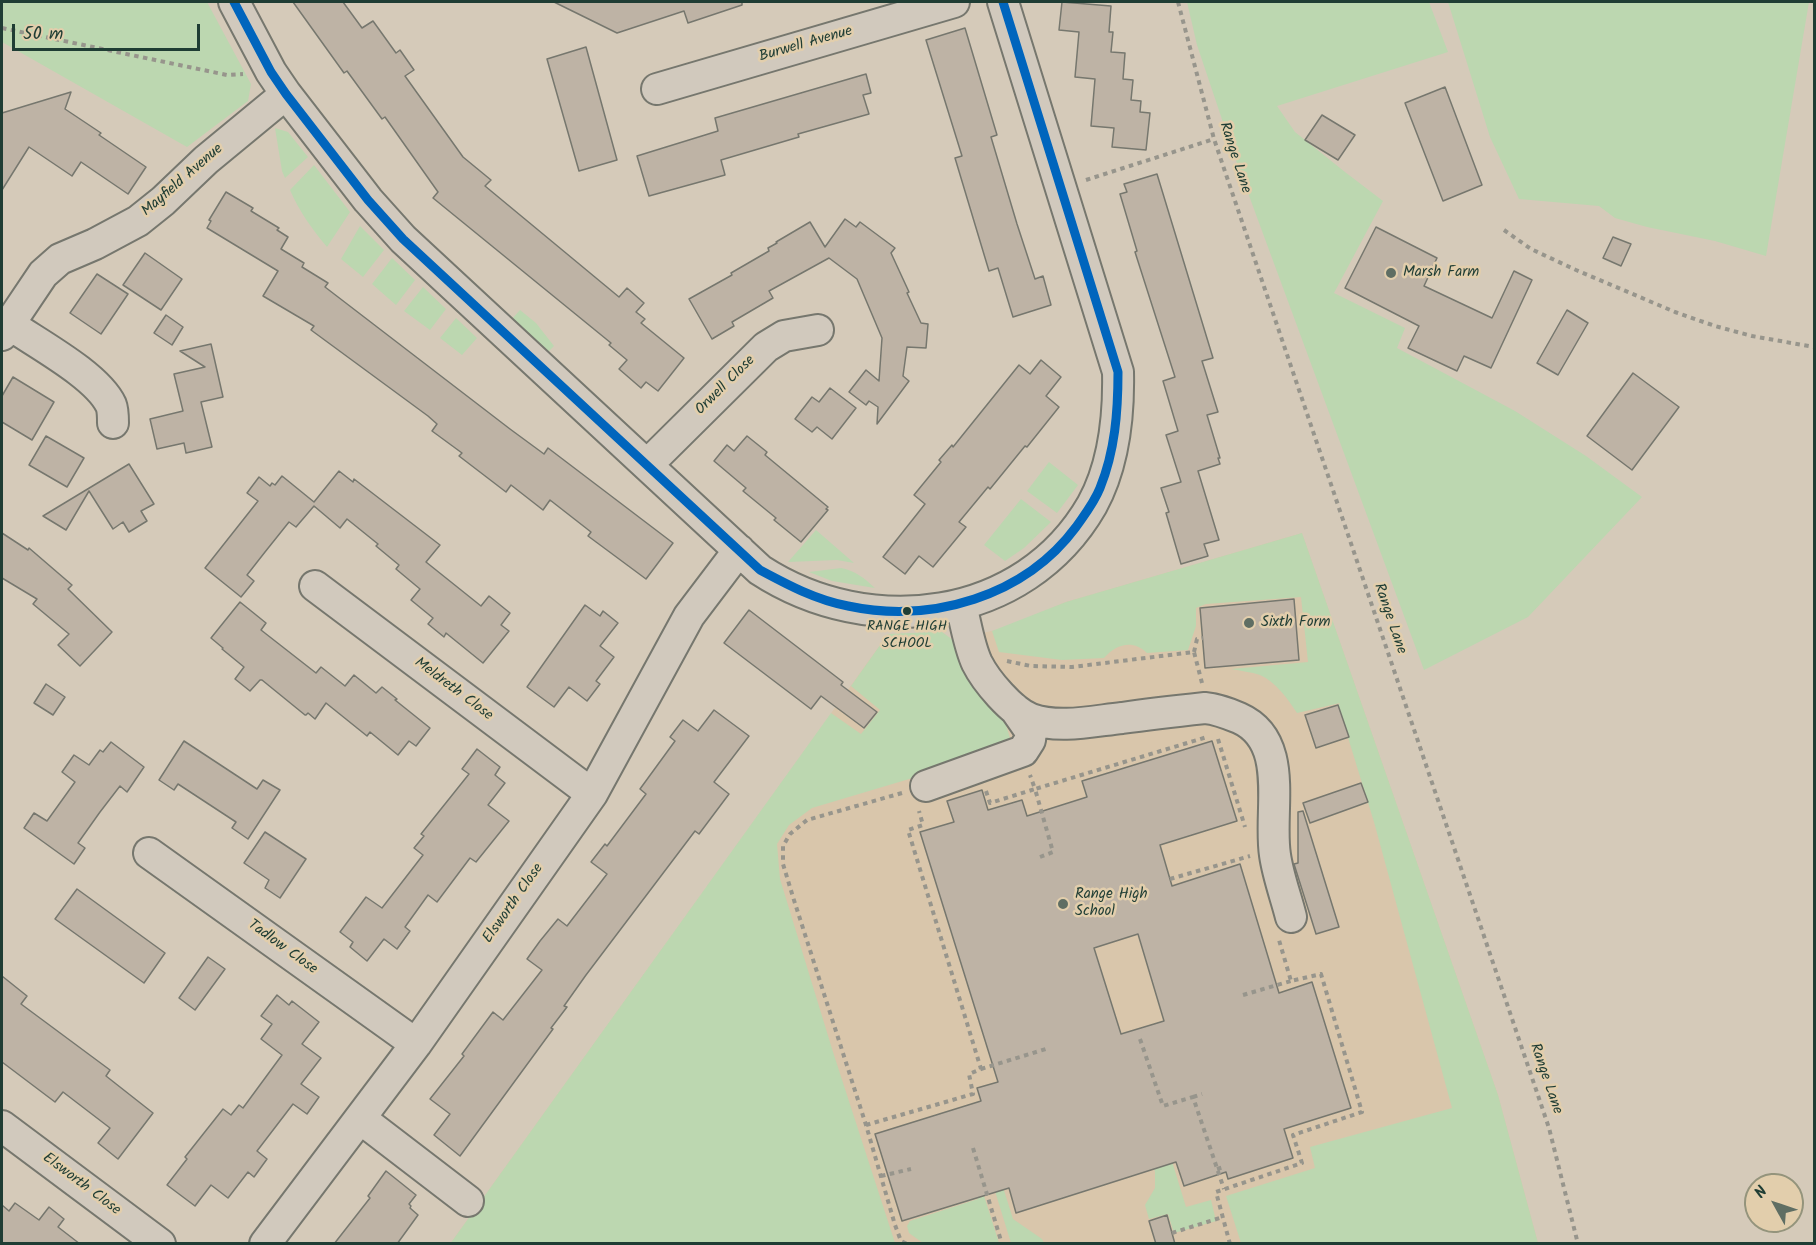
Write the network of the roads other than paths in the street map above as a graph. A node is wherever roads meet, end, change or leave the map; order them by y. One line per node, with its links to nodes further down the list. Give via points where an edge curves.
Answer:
1 (234, 2): 4 (street)
2 (954, 2): 5 (street, Burwell Avenue)
3 (1004, 2): 12 (street, via 1118,372 1119,405 1108,468 1078,526 1053,554 1021,579)
4 (278, 83): 6 (street, Mayfield Avenue, via 163,201 138,221 60,259 43,274); 9 (street, via 403,239)
5 (657, 89)
6 (5, 330): 8 (street, via 87,376 112,407)
7 (818, 330): 9 (street, Orwell Close, via 784,336 766,347)
8 (113, 423)
9 (648, 464): 10 (street)
10 (739, 550): 12 (street, via 778,581 839,605 876,611); 14 (street, Elsworth Close, via 690,616)
11 (315, 586): 14 (street, Meldreth Close)
12 (961, 606): 13 (street, via 978,666)
13 (1015, 709): 15 (street, via 1031,732 1023,751); 17 (street, via 1044,722 1077,723 1209,708 1244,720 1257,729 1268,744 1273,767 1275,855)
14 (592, 794): 18 (street, Elsworth Close)
15 (925, 795)
16 (149, 853): 18 (street, Tadlow Close)
17 (1284, 926)
18 (416, 1044): 19 (street, Elsworth Close)
19 (361, 1119): 21 (street); 23 (street, Elsworth Close)
20 (2, 1126): 22 (street, Elsworth Close)
21 (468, 1201)
22 (160, 1244)
23 (265, 1244)

